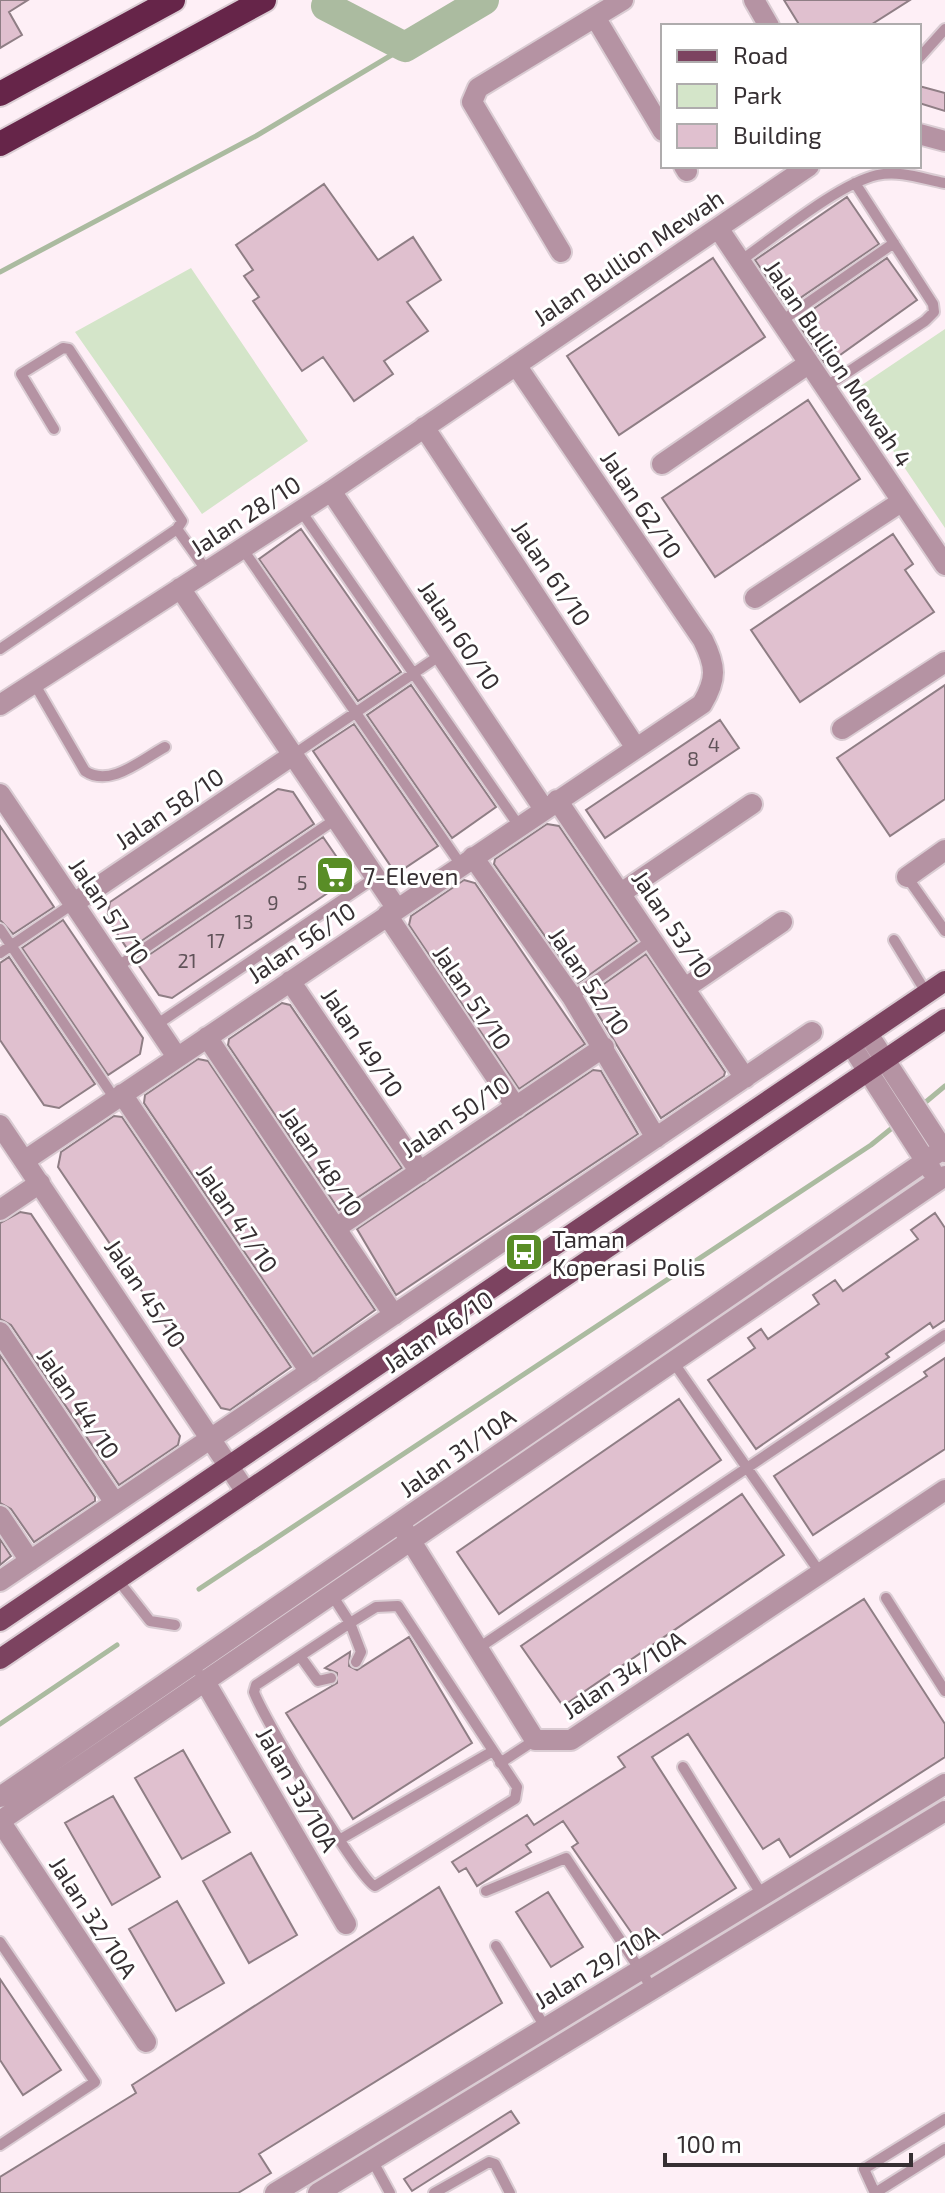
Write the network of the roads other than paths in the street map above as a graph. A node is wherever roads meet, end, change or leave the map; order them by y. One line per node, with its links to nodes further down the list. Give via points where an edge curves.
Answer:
1 (173, 0): 9 (highway)
2 (264, 0): 13 (highway)
3 (623, 0): 5 (street)
4 (754, 0): 6 (street)
5 (595, 17): 10 (street); 19 (street, via 478,88 472,102)
6 (768, 24)
7 (945, 29): 8 (lane)
8 (921, 56)
9 (0, 94)
10 (661, 128)
11 (921, 135): 12 (street)
12 (945, 141)
13 (0, 144)
14 (806, 168): 17 (street, Jalan Bullion Mewah)
15 (855, 183): 16 (lane, via 899,173); 18 (lane); 20 (lane)
16 (945, 183)
17 (718, 228): 20 (street, Jalan Bullion Mewah 4); 23 (street, Jalan Bullion Mewah)
18 (894, 243): 21 (lane); 24 (lane, via 934,312)
19 (561, 252)
20 (740, 261): 21 (street, Jalan Bullion Mewah 4)
21 (780, 322): 22 (street, Jalan Bullion Mewah 4)
22 (808, 364): 24 (street, Jalan Bullion Mewah 4); 27 (street)
23 (516, 365): 25 (street, Jalan 28/10); 41 (street, Jalan 62/10, via 703,640)
24 (824, 388): 29 (street, Jalan Bullion Mewah 4)
25 (424, 427): 28 (street, Jalan 28/10); 47 (street, Jalan 61/10)
26 (54, 429): 31 (lane, via 21,374 63,348 69,349 182,521)
27 (662, 464)
28 (331, 491): 30 (street, Jalan 28/10); 38 (street, Jalan 60/10)
29 (901, 502): 33 (street, Jalan Bullion Mewah 4); 36 (street)
30 (301, 511): 32 (street, Jalan 28/10); 40 (lane)
31 (177, 529): 34 (lane); 37 (lane)
32 (242, 548): 34 (street, Jalan 28/10); 44 (lane)
33 (944, 560)
34 (207, 571): 35 (street, Jalan 28/10)
35 (180, 588): 42 (street, Jalan 28/10); 48 (street)
36 (755, 598)
37 (0, 649)
38 (442, 654): 40 (lane); 51 (street, Jalan 60/10)
39 (945, 662): 45 (street)
40 (413, 674): 44 (lane); 53 (lane)
41 (715, 677): 47 (street, Jalan 56/10, via 702,704)
42 (34, 683): 43 (street, Jalan 28/10); 46 (lane, via 85,771 96,779 109,778)
43 (0, 705)
44 (357, 712): 48 (lane); 55 (lane)
45 (842, 729)
46 (165, 747)
47 (636, 748): 51 (street, Jalan 56/10)
48 (293, 755): 52 (street); 59 (street, Jalan 58/10)
49 (0, 794): 59 (street, Jalan 57/10)
50 (752, 804): 58 (street)
51 (551, 805): 53 (street, Jalan 56/10); 58 (street, Jalan 53/10)
52 (336, 819): 56 (street); 68 (lane)
53 (519, 826): 55 (street, Jalan 56/10)
54 (945, 850): 57 (street)
55 (467, 861): 60 (street, Jalan 56/10); 73 (street, Jalan 52/10)
56 (376, 877): 60 (street); 75 (lane, Jalan 56/10)
57 (907, 877): 63 (lane)
58 (621, 893): 64 (street, Jalan 53/10)
59 (74, 903): 66 (lane); 68 (street, Jalan 57/10)
60 (392, 912): 69 (street, Jalan 56/10); 84 (street, Jalan 51/10)
61 (782, 922): 71 (street)
62 (0, 929): 66 (lane)
63 (945, 931)
64 (652, 940): 71 (street, Jalan 53/10); 73 (lane)
65 (894, 940): 72 (lane)
66 (11, 946): 67 (lane); 83 (lane)
67 (0, 953)
68 (117, 967): 75 (street, Jalan 57/10)
69 (290, 981): 77 (street, Jalan 56/10); 91 (street, Jalan 49/10)
70 (945, 981): 72 (main road, Jalan 46/10)
71 (685, 988): 82 (street, Jalan 53/10)
72 (927, 994): 78 (main road, Jalan 46/10)
73 (572, 997): 79 (street, Jalan 52/10)
74 (945, 1019): 81 (main road, Jalan 46/10)
75 (156, 1025): 80 (street, Jalan 57/10)
76 (812, 1032): 82 (street, Jalan 46/10)
77 (207, 1037): 80 (street, Jalan 56/10); 95 (street, Jalan 48/10)
78 (859, 1040): 81 (street); 102 (main road, Jalan 46/10)
79 (604, 1047): 84 (street, Jalan 50/10); 87 (street, Jalan 52/10)
80 (177, 1057): 83 (street, Jalan 56/10)
81 (876, 1065): 86 (street, via 906,1092); 86 (street, via 886,1099); 105 (main road, Jalan 46/10)
82 (745, 1078): 87 (street, Jalan 46/10)
83 (118, 1097): 89 (street, Jalan 56/10); 100 (street, Jalan 47/10)
84 (516, 1107): 91 (street, Jalan 50/10)
85 (0, 1125): 89 (street, Jalan 45/10)
86 (917, 1127): 88 (street); 90 (street)
87 (656, 1138): 96 (street, Jalan 46/10)
88 (944, 1150): 90 (street, Jalan 31/10A)
89 (24, 1161): 92 (street, Jalan 45/10)
90 (926, 1161): 93 (street); 108 (street, Jalan 31/10A)
91 (420, 1172): 95 (street, Jalan 50/10)
92 (40, 1183): 94 (street); 101 (street, Jalan 45/10)
93 (943, 1183): 99 (street, Jalan 31/10A)
94 (0, 1210)
95 (336, 1228): 96 (street, Jalan 48/10)
96 (394, 1315): 100 (street, Jalan 46/10)
97 (0, 1332): 106 (street, Jalan 44/10)
98 (945, 1335): 103 (lane)
99 (674, 1363): 103 (lane); 108 (street, Jalan 31/10A)
100 (310, 1372): 101 (street, Jalan 46/10)
101 (212, 1438): 102 (street, Jalan 45/10); 106 (street, Jalan 46/10)
102 (230, 1465): 105 (street, Jalan 45/10); 115 (main road, Jalan 46/10)
103 (746, 1468): 110 (lane); 118 (lane)
104 (945, 1490): 110 (street, Jalan 34/10A)
105 (246, 1492): 111 (main road, Jalan 46/10)
106 (115, 1503): 109 (street, Jalan 46/10)
107 (0, 1516): 109 (street)
108 (405, 1532): 113 (street, Jalan 31/10A); 118 (street); 130 (street, Jalan 31/10A)
109 (30, 1561): 112 (street, Jalan 46/10)
110 (822, 1575): 125 (street, Jalan 34/10A, via 571,1740)
111 (117, 1579): 117 (lane, via 150,1621); 120 (main road, Jalan 46/10)
112 (0, 1581)
113 (332, 1595): 116 (lane); 123 (street, Jalan 31/10A)
114 (886, 1598): 124 (lane)
115 (0, 1621)
116 (350, 1623): 119 (lane); 121 (lane, via 361,1652); 126 (lane, via 376,1607 398,1606)
117 (175, 1625)
118 (477, 1649): 125 (street)
119 (300, 1656): 122 (lane, via 318,1681); 133 (lane, via 256,1685 254,1692)
120 (0, 1659)
121 (356, 1662)
122 (331, 1678)
123 (204, 1680): 132 (street, Jalan 31/10A); 136 (street, Jalan 33/10A)
124 (945, 1691)
125 (535, 1740): 127 (lane)
126 (493, 1751): 127 (lane); 133 (lane)
127 (500, 1763): 133 (lane, via 517,1787 515,1799 375,1886 365,1881)
128 (683, 1767): 135 (lane)
129 (945, 1784): 135 (street, Jalan 29/10A)
130 (0, 1797)
131 (945, 1811): 140 (street, Jalan 29/10A)
132 (0, 1821): 142 (street, Jalan 32/10A)
133 (339, 1840)
134 (486, 1891): 139 (lane, via 566,1858)
135 (762, 1895): 139 (street, Jalan 29/10A)
136 (346, 1924)
137 (0, 1942): 144 (lane, via 95,2082)
138 (496, 1946): 141 (lane)
139 (640, 1969): 140 (lane); 141 (street, Jalan 29/10A)
140 (652, 1988): 146 (street, Jalan 29/10A)
141 (545, 2027): 147 (street, Jalan 29/10A)
142 (146, 2042)
143 (945, 2119): 152 (lane, via 864,2169)
144 (0, 2145)
145 (945, 2149): 152 (lane)
146 (372, 2160): 148 (street, Jalan 29/10A); 149 (lane)
147 (275, 2193)
148 (318, 2193)
149 (390, 2193)
150 (434, 2193): 151 (lane, via 489,2162)
151 (510, 2193)
152 (875, 2193)

